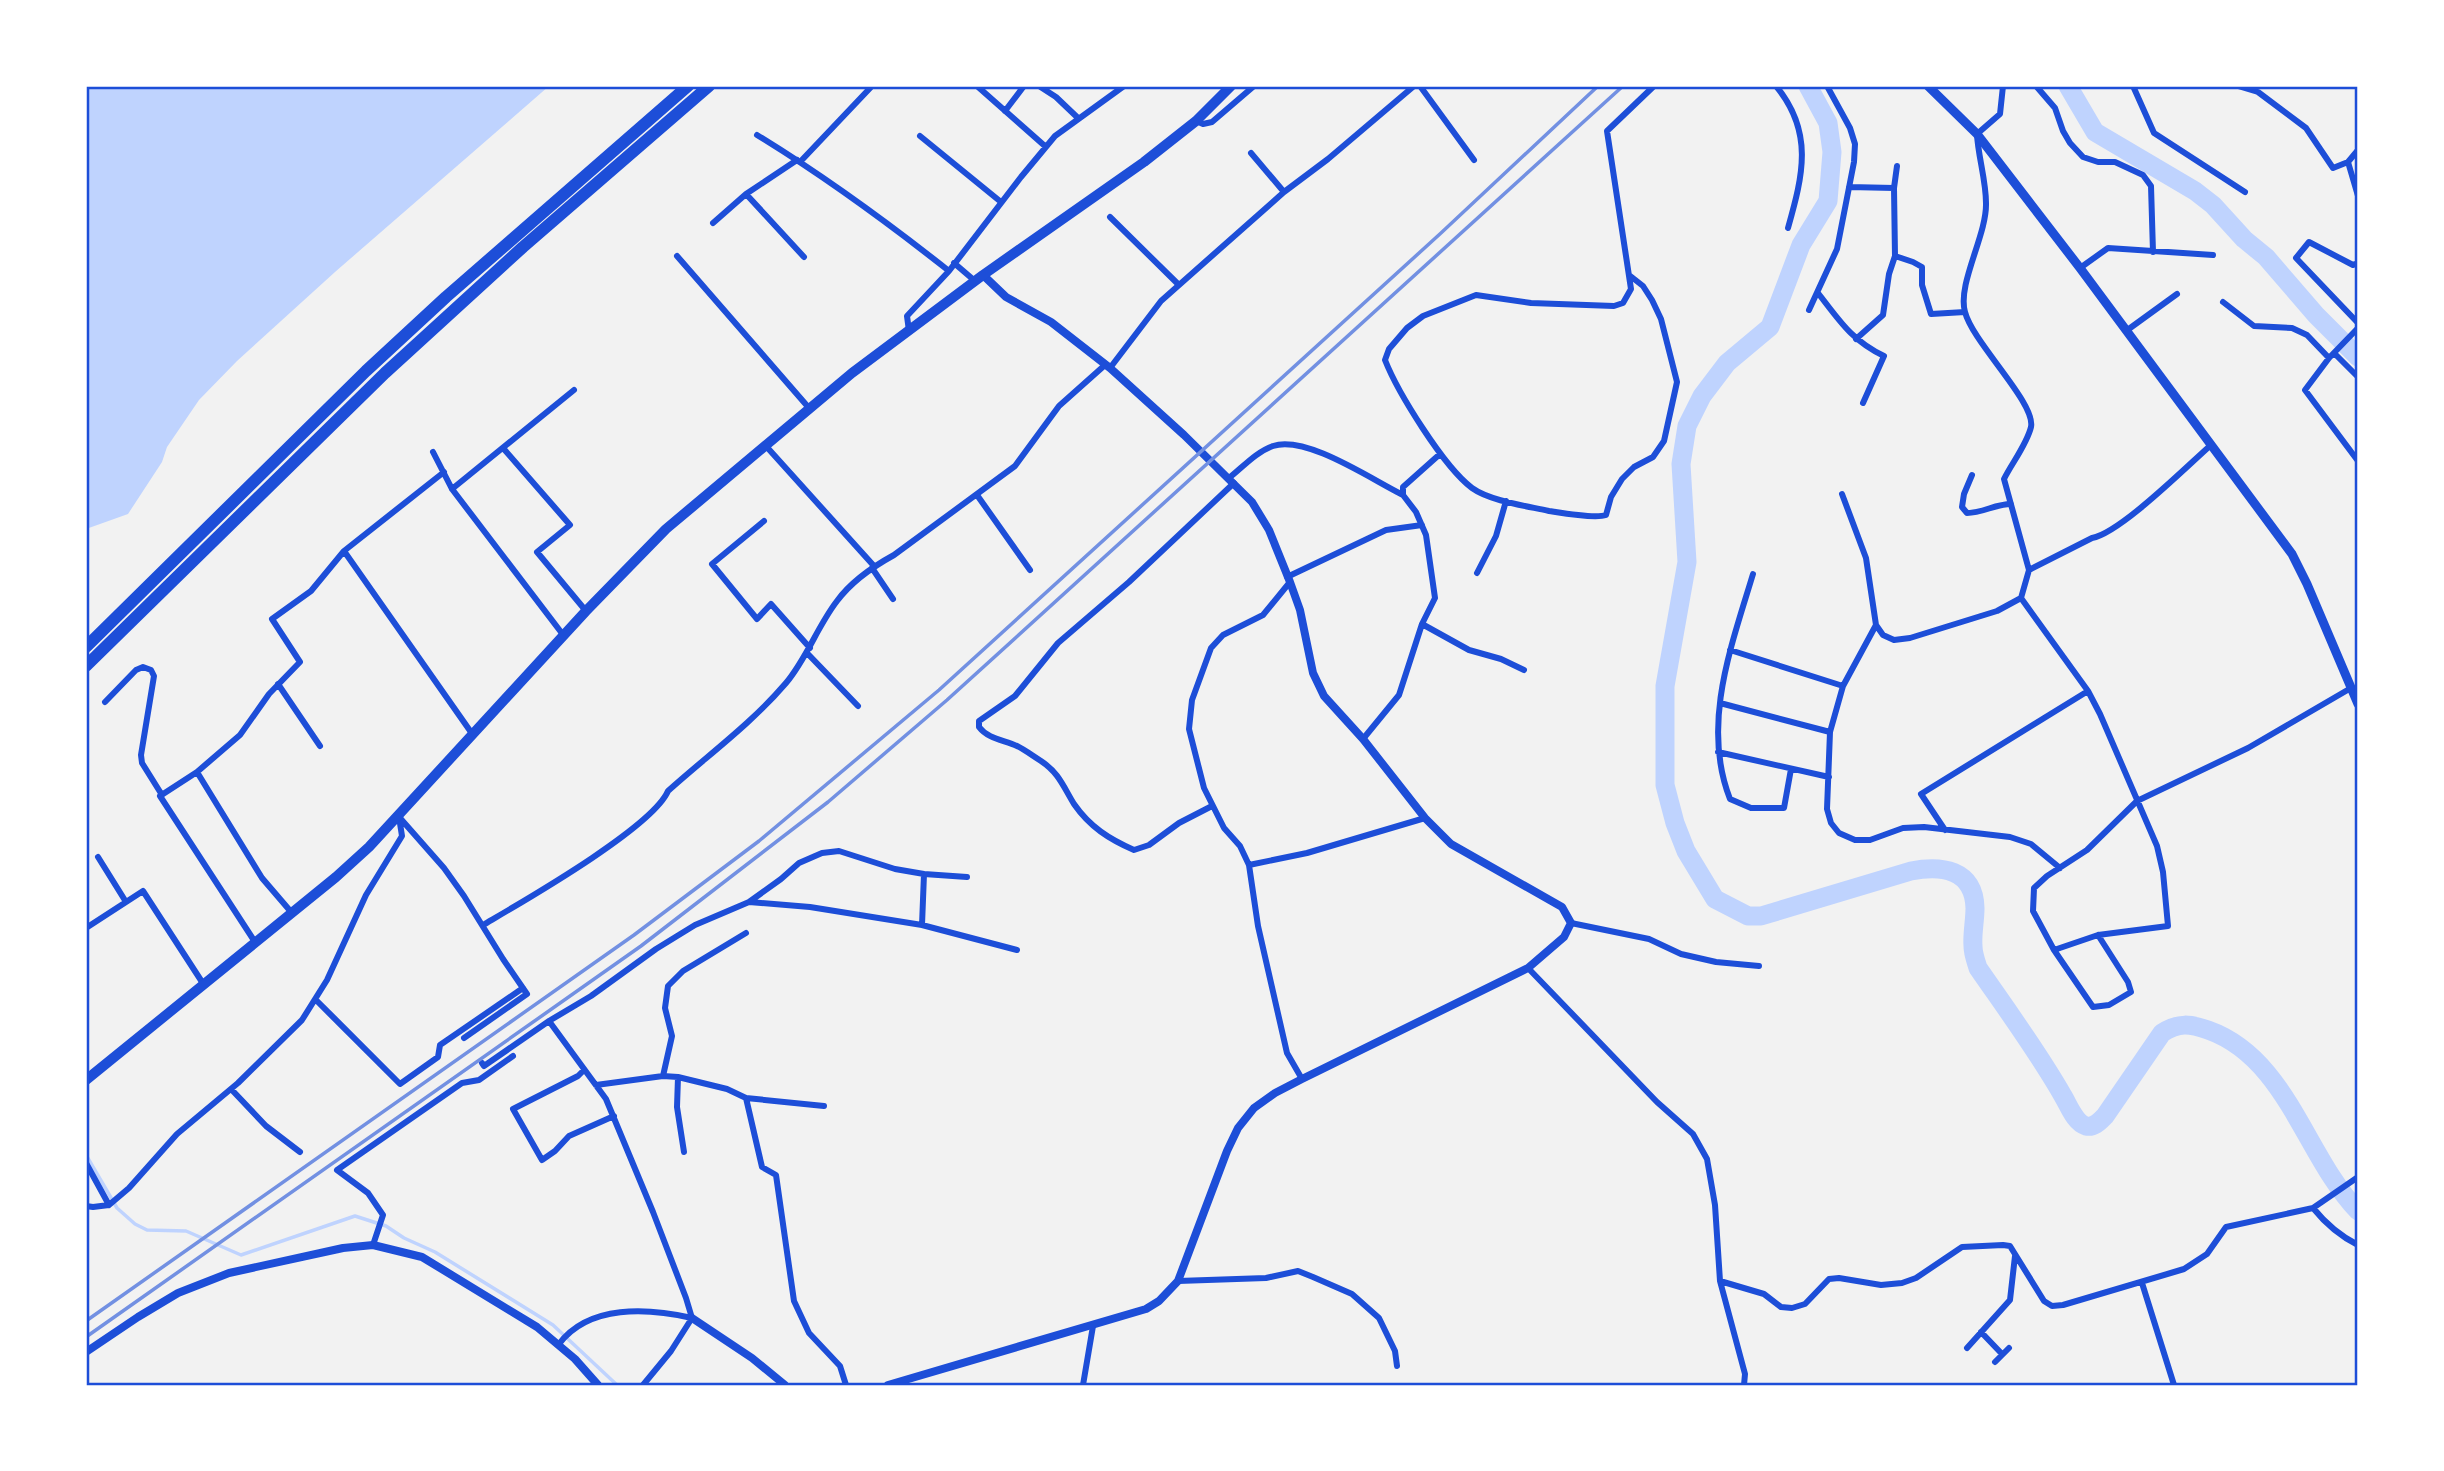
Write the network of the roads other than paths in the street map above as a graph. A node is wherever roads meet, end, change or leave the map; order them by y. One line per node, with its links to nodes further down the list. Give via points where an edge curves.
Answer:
1 (688, 86): 105 (highway, via 366,371)
2 (709, 86): 108 (highway, via 384,373)
3 (872, 86): 35 (street)
4 (976, 86): 25 (street)
5 (1024, 86): 25 (street)
6 (1040, 86): 26 (street)
7 (1110, 86): 24 (street)
8 (1124, 86): 24 (street)
9 (1231, 86): 27 (highway)
10 (1254, 86): 27 (street, via 1212,122)
11 (1414, 86): 40 (street)
12 (1420, 86): 34 (street)
13 (1654, 86): 57 (street, via 1606,131)
14 (1776, 86): 47 (street, via 1794,115 1803,156)
15 (1828, 86): 38 (street, via 1855,144)
16 (1928, 86): 28 (main road)
17 (2003, 86): 28 (street, via 2000,114)
18 (2036, 86): 48 (street, via 2055,108 2063,131 2083,157 2115,162 2143,175 2151,186)
19 (2133, 86): 41 (street, via 2154,133)
20 (2197, 86): 21 (street)
21 (2215, 86)
22 (2238, 86): 23 (street)
23 (2260, 89): 36 (street, via 2306,128 2333,168)
24 (1115, 92): 26 (street)
25 (1004, 111): 31 (street)
26 (1077, 118): 31 (street)
27 (1196, 121): 58 (highway)
28 (1976, 134): 55 (main road); 64 (street, via 1986,204 1963,295)
29 (757, 135): 35 (street)
30 (920, 136): 44 (street)
31 (1046, 147): 44 (street)
32 (2358, 150): 36 (street)
33 (1251, 153): 40 (street)
34 (1474, 160)
35 (798, 161): 42 (street); 56 (street)
36 (2348, 162): 43 (street)
37 (1897, 166): 39 (street)
38 (1849, 187): 39 (street); 60 (street, via 1837,249)
39 (1894, 188): 50 (street)
40 (1284, 192): 59 (street)
41 (2245, 192)
42 (746, 194): 46 (street); 52 (street)
43 (2358, 196)
44 (1002, 202): 53 (street)
45 (1110, 217): 59 (street)
46 (713, 223)
47 (1788, 228)
48 (2153, 252): 49 (street); 55 (street, via 2108,248)
49 (2213, 255)
50 (1895, 256): 64 (street, via 1922,267 1931,314); 68 (street, via 1882,315)
51 (677, 257): 74 (street)
52 (804, 257)
53 (954, 263): 56 (street); 58 (street)
54 (2358, 263): 65 (street, via 2353,265 2309,242 2296,258)
55 (2080, 268): 67 (main road)
56 (949, 271): 66 (street, via 906,316)
57 (1629, 275): 79 (street, via 1630,289 1623,303 1614,306 1531,303 1476,295 1423,316 1408,328 1385,360); 88 (street, via 1643,286 1661,319 1677,382 1664,441 1653,457 1622,479 1606,515 1567,515)
58 (979, 278): 66 (highway); 70 (street, via 1051,322)
59 (1179, 285): 70 (street)
60 (1818, 293): 63 (street); 68 (street)
61 (2176, 295): 67 (street)
62 (2223, 302): 69 (street, via 2254,326 2292,328)
63 (1809, 310)
64 (1965, 312): 89 (street, via 1973,332 2032,418 2031,429 2004,479)
65 (2358, 325): 69 (street)
66 (909, 331): 74 (highway)
67 (2126, 331): 76 (main road)
68 (1856, 339): 73 (street, via 1884,356)
69 (2335, 354): 71 (street); 80 (street, via 2305,390)
70 (1108, 367): 83 (street); 86 (street, via 1059,406 1015,466)
71 (2358, 377)
72 (574, 390): 77 (street)
73 (1863, 403)
74 (809, 408): 75 (highway)
75 (765, 445): 93 (street); 101 (highway, via 666,529)
76 (2211, 445): 95 (street, via 2120,525); 112 (main road, via 2291,554)
77 (503, 448): 84 (street); 101 (street, via 570,525 537,552)
78 (433, 452): 81 (street)
79 (1440, 454): 87 (street, via 1404,487); 88 (street, via 1473,489)
80 (2358, 461)
81 (444, 472): 84 (street); 92 (street)
82 (1972, 475): 89 (street, via 1962,507 1967,513)
83 (1229, 478): 87 (street, via 1255,456 1285,444 1339,460); 98 (street, via 1252,502 1269,530); 128 (street, via 1129,582 1058,643 1015,696 979,721 984,734 1018,747 1060,778 1093,828 1134,850)
84 (452, 489): 104 (street)
85 (1842, 494): 103 (street, via 1866,558)
86 (977, 495): 93 (street); 94 (street)
87 (1403, 495): 91 (street)
88 (1506, 501): 96 (street, via 1496,536)
89 (2011, 504): 95 (street)
90 (764, 521): 106 (street, via 712,564 757,619 771,604)
91 (1422, 525): 98 (street, via 1386,530); 102 (street, via 1435,598)
92 (344, 551): 110 (street, via 311,591 272,619 300,662); 119 (street)
93 (873, 567): 100 (street); 106 (street, via 837,601)
94 (1031, 570)
95 (2029, 570): 99 (street)
96 (1477, 573)
97 (1753, 574): 107 (street)
98 (1289, 580): 120 (street, via 1312,673 1324,696); 128 (street, via 1263,615 1223,635 1211,648 1192,700 1189,729)
99 (2021, 598): 103 (street, via 1997,611 1910,638 1894,640); 113 (street)
100 (893, 599)
101 (586, 611): 104 (highway)
102 (1422, 624): 109 (street, via 1469,650); 120 (street, via 1399,695)
103 (1876, 625): 111 (street)
104 (564, 636): 119 (highway)
105 (86, 647)
106 (809, 650): 117 (street); 141 (street, via 787,682 752,718 668,790 636,825)
107 (1730, 650): 111 (street); 115 (street)
108 (86, 666)
109 (1524, 670)
110 (278, 684): 121 (street); 124 (street, via 240,735)
111 (1843, 686): 118 (street)
112 (2355, 686): 116 (main road); 127 (street, via 2249,748)
113 (2088, 691): 127 (street); 131 (street, via 1921,794)
114 (105, 702): 126 (street, via 136,670 151,670 154,676 141,755)
115 (1720, 703): 118 (street); 122 (street)
116 (2358, 704)
117 (858, 706)
118 (1830, 732): 125 (street)
119 (473, 735): 129 (highway)
120 (1363, 739): 130 (street)
121 (320, 746)
122 (1718, 752): 123 (street); 123 (street, via 1730,799 1751,808 1784,808)
123 (1791, 769): 125 (street)
124 (197, 772): 126 (street); 139 (street, via 262,878)
125 (1829, 777): 131 (street, via 1827,810 1839,833 1870,840 1903,828)
126 (162, 794): 146 (street)
127 (2137, 801): 134 (street, via 2087,850); 145 (street, via 2158,846 2168,926)
128 (1212, 806): 133 (street)
129 (399, 817): 139 (highway); 141 (street, via 444,868); 153 (street, via 402,836 366,895)
130 (1425, 818): 133 (street); 140 (street, via 1469,856 1562,907)
131 (1945, 830): 134 (street, via 2010,837 2031,844)
132 (98, 857): 137 (street)
133 (1249, 865): 161 (street, via 1287,1053)
134 (2060, 868): 148 (street, via 2034,888 2032,911)
135 (924, 874): 136 (street); 138 (street, via 839,851 822,853 799,863); 142 (street)
136 (967, 877)
137 (126, 902): 143 (street); 151 (street, via 143,891)
138 (749, 902): 142 (street); 154 (street, via 695,925)
139 (292, 913): 146 (highway)
140 (1571, 923): 149 (street, via 1649,939 1681,954); 150 (street, via 1564,937)
141 (483, 925): 152 (street)
142 (922, 925): 147 (street)
143 (86, 928)
144 (746, 933): 159 (street, via 682,971 668,986 665,1008 671,1036)
145 (2098, 935): 148 (street); 148 (street, via 2131,992 2109,1005 2093,1007)
146 (256, 943): 151 (highway)
147 (1017, 950)
148 (2054, 950)
149 (1759, 966)
150 (1528, 968): 161 (street); 179 (street, via 1693,1134 1712,1180)
151 (204, 985): 162 (highway)
152 (525, 991): 153 (street, via 440,1045 438,1056 400,1084); 155 (street)
153 (316, 1000): 164 (street, via 302,1020)
154 (549, 1021): 157 (street, via 484,1066); 158 (street)
155 (464, 1038)
156 (513, 1056): 175 (street, via 479,1080 462,1083 337,1170 368,1193 383,1215)
157 (482, 1063)
158 (584, 1070): 163 (street); 167 (street, via 513,1109 542,1160 569,1136)
159 (663, 1076): 160 (street); 163 (street)
160 (678, 1077): 165 (street); 169 (street)
161 (1302, 1079): 178 (street, via 1254,1108 1238,1128)
162 (86, 1080)
163 (596, 1085): 167 (street)
164 (231, 1089): 168 (street, via 266,1126); 172 (street, via 177,1134)
165 (746, 1098): 166 (street); 195 (street, via 761,1167 776,1175 794,1301 809,1332 840,1366)
166 (824, 1106)
167 (614, 1116): 181 (street)
168 (300, 1152)
169 (684, 1152)
170 (86, 1163): 172 (street)
171 (2356, 1179): 174 (street)
172 (109, 1205): 173 (street)
173 (86, 1206)
174 (2313, 1208): 176 (street, via 2345,1239); 180 (street, via 2226,1227 2198,1261)
175 (373, 1245): 184 (street, via 422,1257); 187 (street, via 229,1273 178,1293)
176 (2358, 1245)
177 (2015, 1254): 179 (street, via 2003,1245 1962,1247 1916,1278 1893,1285 1829,1279 1805,1304 1792,1308); 180 (street, via 2044,1301 2052,1306); 183 (street, via 2010,1300)
178 (1178, 1281): 182 (street, via 1146,1309); 190 (street, via 1266,1278 1298,1271 1313,1276 1352,1294 1379,1318 1395,1350)
179 (1720, 1281): 198 (street)
180 (2142, 1283): 199 (street)
181 (692, 1318): 184 (street, via 613,1312 571,1329); 193 (street); 194 (street)
182 (1093, 1325): 191 (street); 197 (street)
183 (1981, 1332): 185 (street); 188 (street)
184 (560, 1342): 192 (street)
185 (1967, 1348)
186 (2009, 1348): 188 (street)
187 (86, 1352)
188 (2003, 1354): 189 (street)
189 (1995, 1362)
190 (1397, 1366)
191 (899, 1384): 196 (street)
192 (598, 1385)
193 (643, 1385)
194 (785, 1385)
195 (846, 1385)
196 (888, 1385)
197 (1083, 1385)
198 (1744, 1385)
199 (2174, 1385)

